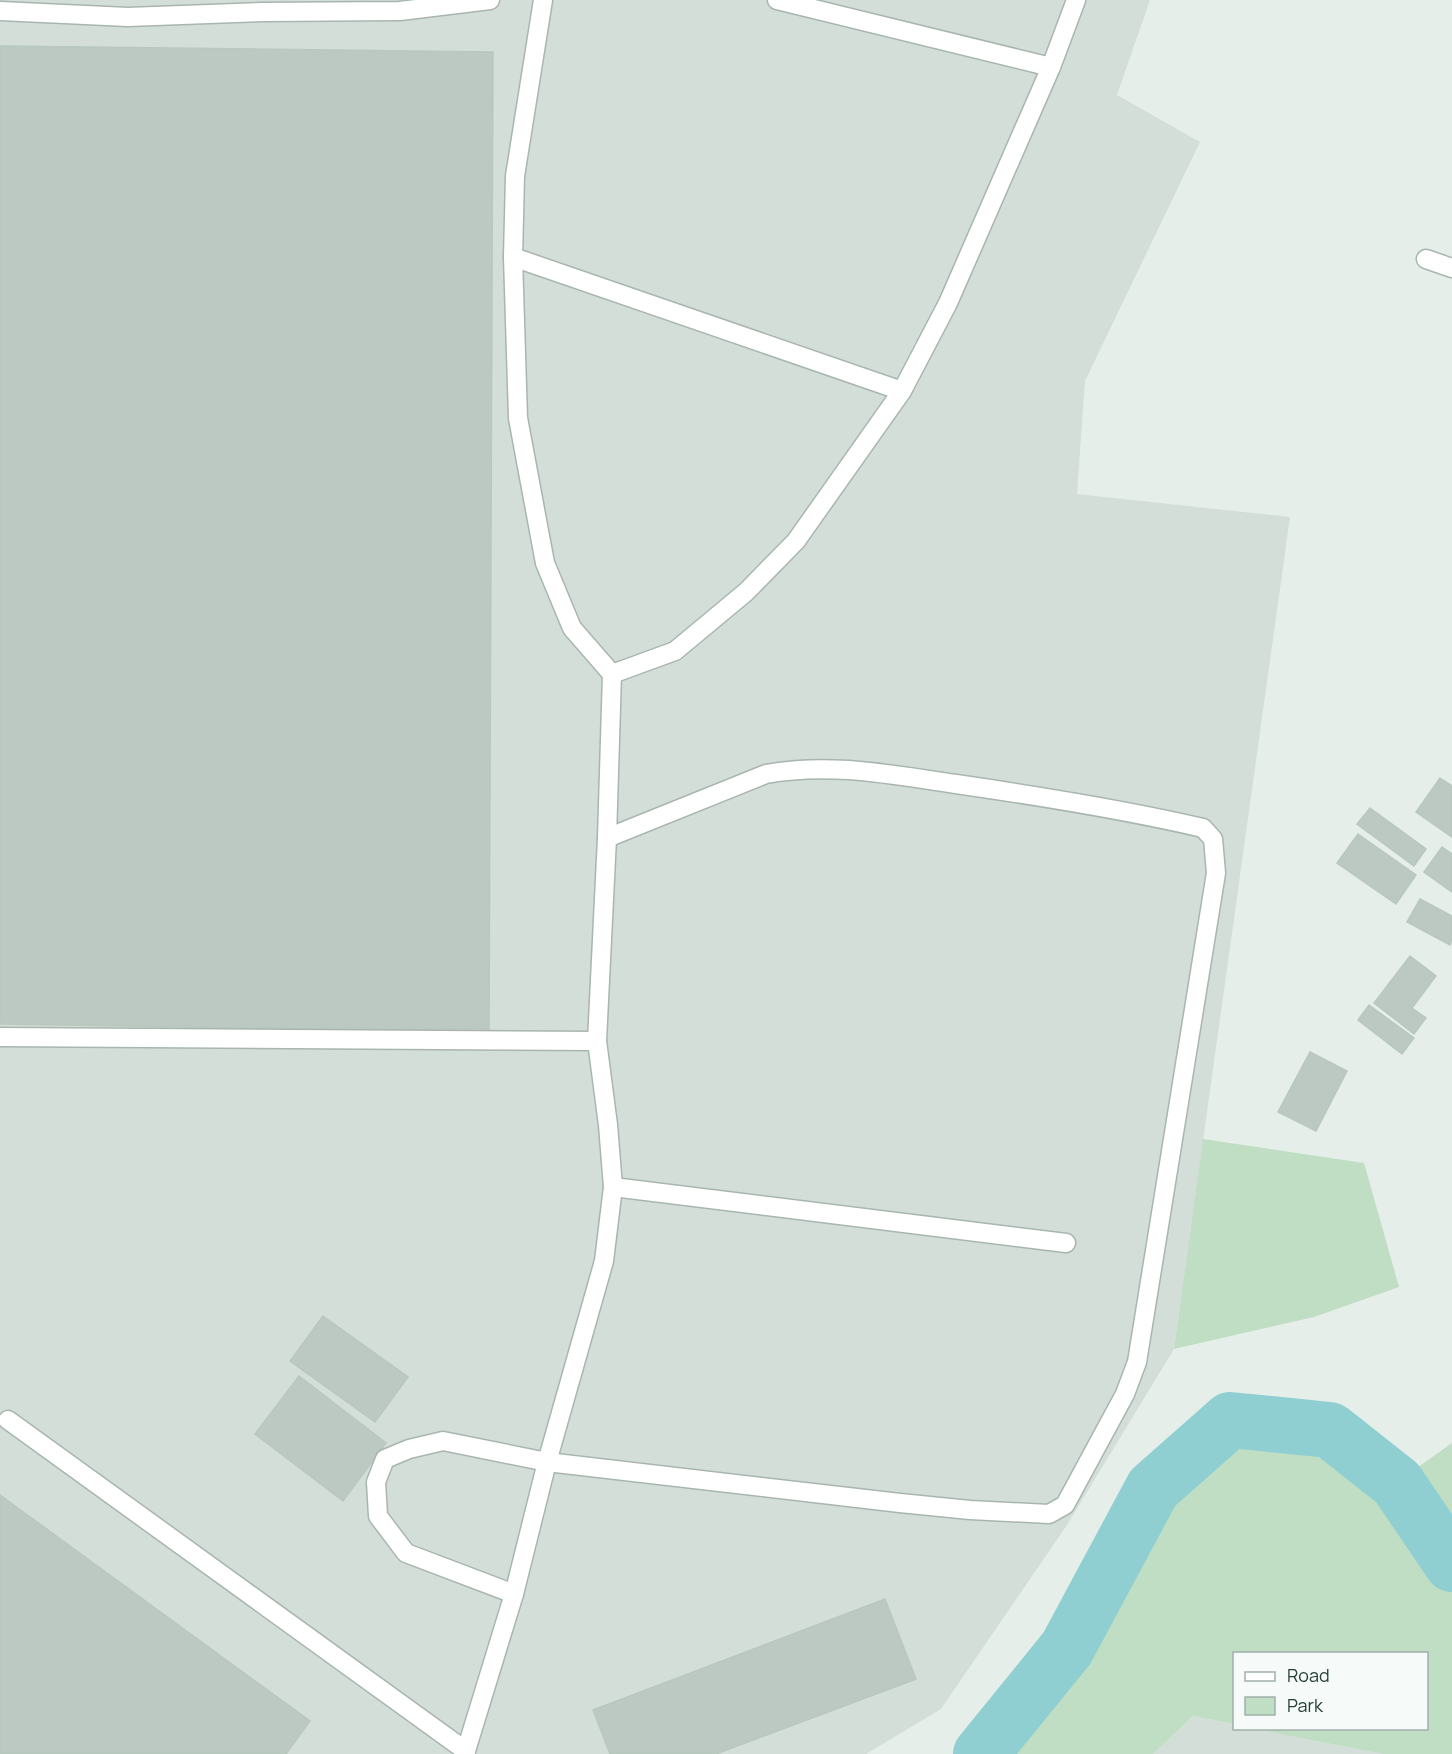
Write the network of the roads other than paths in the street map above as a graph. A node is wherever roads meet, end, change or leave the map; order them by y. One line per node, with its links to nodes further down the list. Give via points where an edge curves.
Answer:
1 (117, 0): 9 (lane)
2 (489, 0): 7 (lane, via 400,11)
3 (543, 0): 11 (lane, via 514,176)
4 (777, 0): 10 (lane)
5 (1076, 0): 10 (lane)
6 (260, 6): 7 (lane); 9 (lane)
7 (340, 6)
8 (0, 11): 9 (lane)
9 (128, 17)
10 (1051, 67): 14 (lane, via 948,303)
11 (513, 257): 14 (lane); 15 (lane, via 518,418 545,563 572,628)
12 (1426, 259): 13 (lane)
13 (1452, 268)
14 (902, 391): 15 (lane, via 796,541 746,592 675,651)
15 (612, 674): 16 (lane)
16 (607, 838): 18 (lane); 22 (lane, via 766,774 794,769 852,769 1028,794 1203,828 1213,838 1216,873 1137,1362 1125,1394 1065,1505 1049,1514 970,1510)
17 (0, 1037): 18 (lane)
18 (597, 1041): 19 (lane)
19 (613, 1187): 20 (lane); 22 (lane, via 604,1261)
20 (1066, 1243)
21 (8, 1420): 24 (lane)
22 (547, 1462): 23 (lane); 23 (lane, via 443,1441 385,1460 376,1482 378,1516 406,1553)
23 (514, 1594): 24 (lane)
24 (465, 1752)

